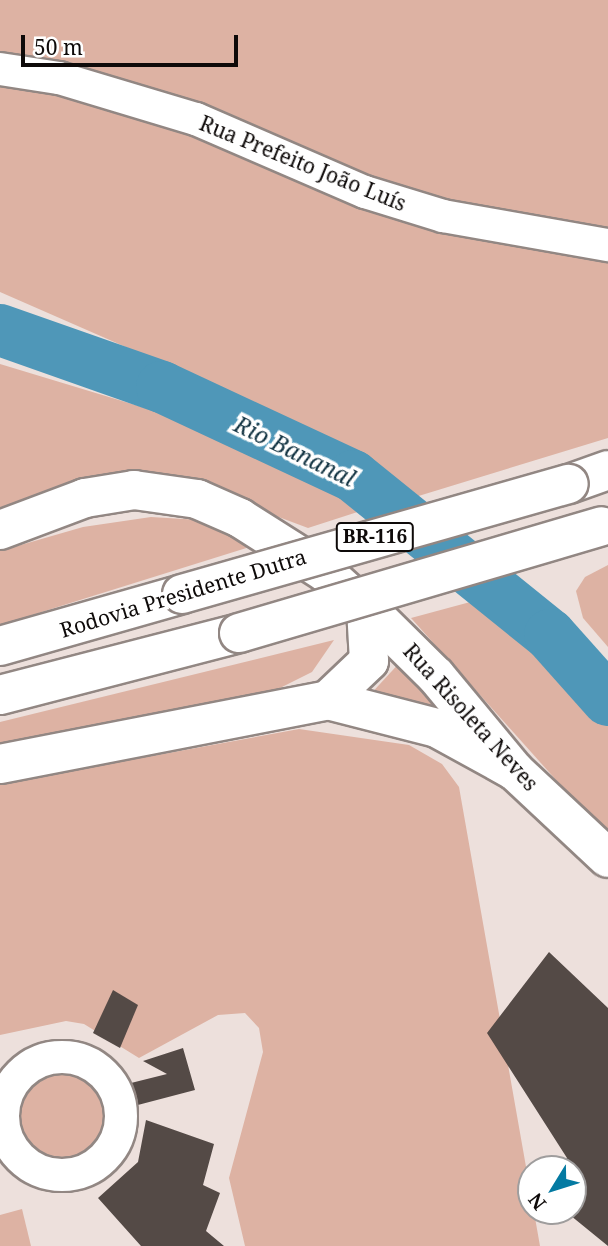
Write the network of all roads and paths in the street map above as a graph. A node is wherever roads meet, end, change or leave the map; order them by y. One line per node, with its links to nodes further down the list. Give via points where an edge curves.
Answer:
1 (0, 69): 2 (street, Rua Prefeito João Luís, via 59,78 197,119 365,192 443,216)
2 (608, 245)
3 (608, 470): 7 (main road, Rodovia Presidente Dutra / BR-116, bridge)
4 (605, 525): 8 (main road, BR-116, bridge, via 239,633)
5 (0, 530): 6 (main road, Rua Risoleta Neves, via 109,493 177,494 262,531)
6 (364, 605): 9 (main road, via 372,630 369,661); 11 (main road, Rua Risoleta Neves, via 436,676)
7 (0, 646)
8 (0, 695)
9 (328, 700): 10 (main road); 11 (main road, via 437,728)
10 (0, 764)
11 (515, 771): 12 (main road, Rua Risoleta Neves)
12 (608, 858)

